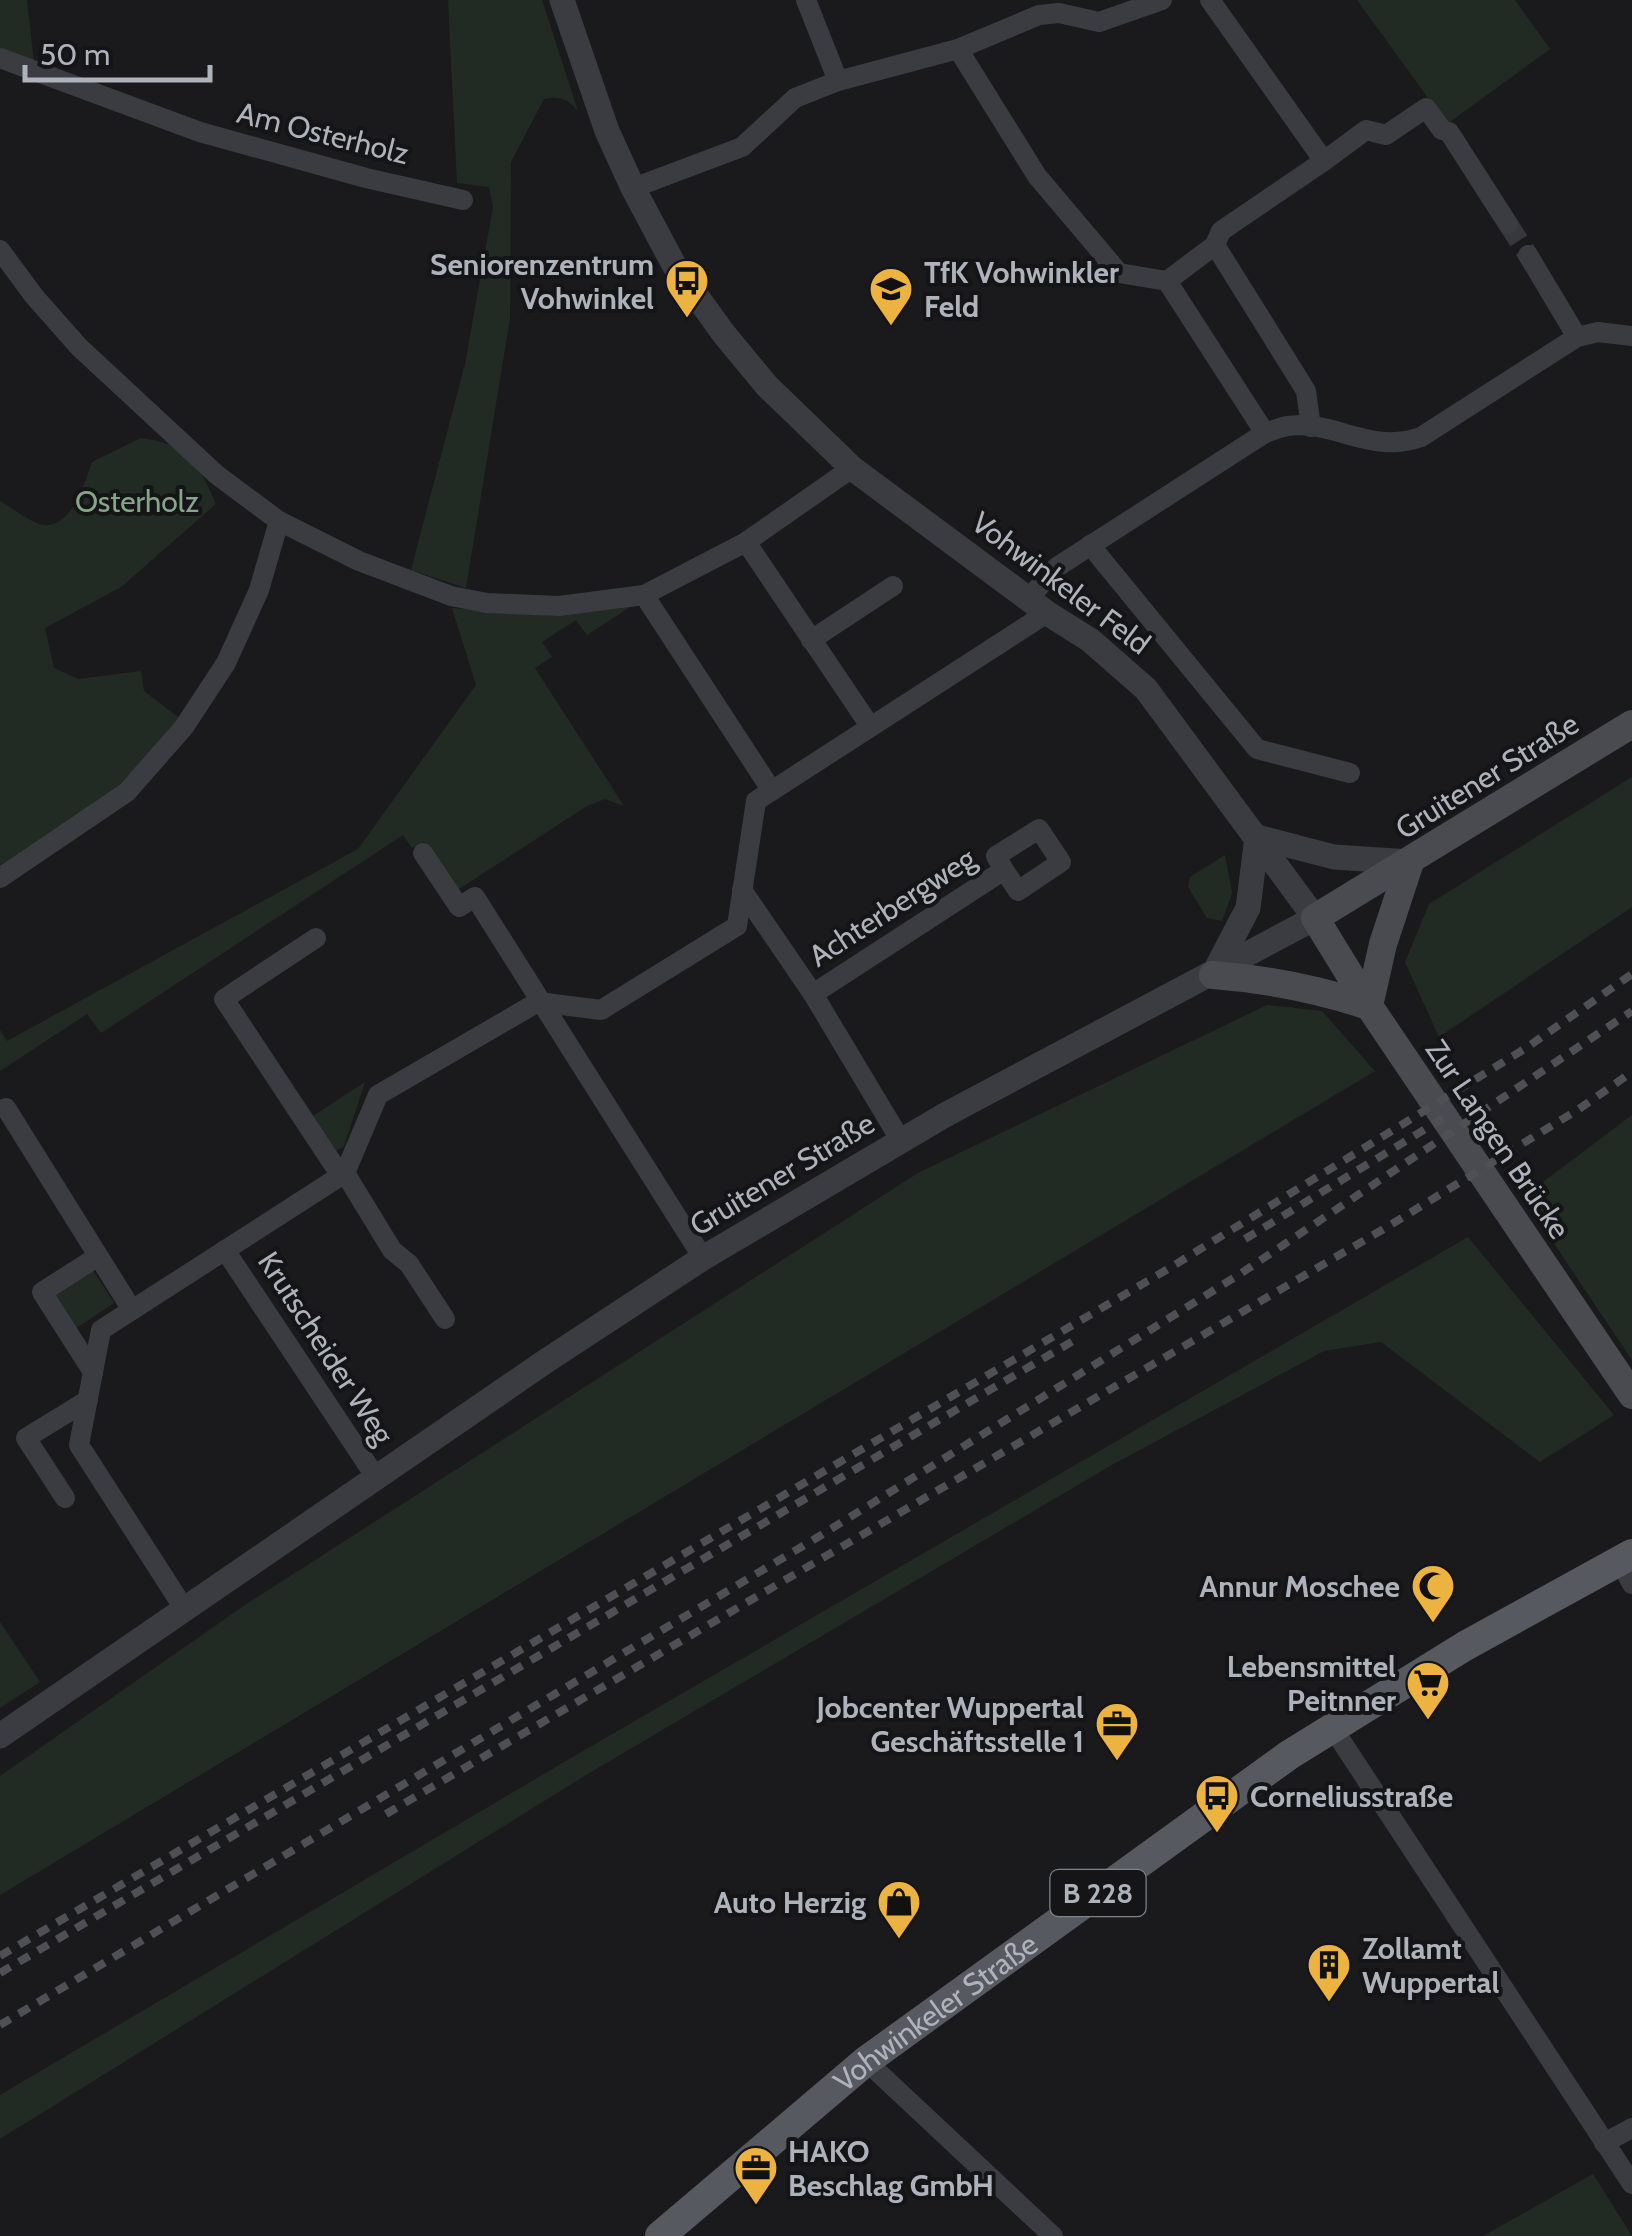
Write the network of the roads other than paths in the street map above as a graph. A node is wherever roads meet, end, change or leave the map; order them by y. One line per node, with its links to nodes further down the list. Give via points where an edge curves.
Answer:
1 (562, 0): 10 (street, Vohwinkeler Feld)
2 (806, 0): 8 (street)
3 (1162, 0): 5 (street, via 1099,22)
4 (1210, 0): 9 (street)
5 (1073, 8): 6 (street)
6 (958, 49): 8 (street); 16 (street, via 1036,176 1118,273)
7 (0, 58): 11 (street, Am Osterholz, via 200,132)
8 (838, 81): 10 (street, via 795,98 742,147)
9 (1324, 161): 12 (street, via 1366,130 1386,136 1426,108); 13 (street, via 1221,231)
10 (633, 188): 21 (street, Vohwinkeler Feld, via 674,265 724,334)
11 (463, 200)
12 (1508, 224)
13 (1215, 245): 16 (street); 19 (street, via 1306,391)
14 (0, 250): 22 (street, via 92,359 217,474)
15 (1528, 255): 18 (street)
16 (1166, 280): 20 (street)
17 (1632, 336): 18 (street)
18 (1577, 337): 19 (street, via 1402,444)
19 (1311, 428): 20 (street)
20 (1265, 433): 24 (street)
21 (852, 468): 23 (street); 27 (street, Vohwinkeler Feld)
22 (279, 521): 26 (street, via 452,596 559,606); 37 (street, via 259,590 226,663 184,726 127,792)
23 (746, 542): 26 (street); 28 (street)
24 (1090, 545): 27 (street, via 1057,568); 31 (street, via 1258,749)
25 (893, 586): 28 (street)
26 (644, 595): 32 (street)
27 (1038, 606): 30 (street); 33 (street, Vohwinkeler Feld, via 1146,689)
28 (811, 640): 30 (street)
29 (1632, 724): 35 (main road, Gruitener Straße)
30 (870, 726): 32 (street)
31 (1350, 773)
32 (772, 791): 38 (street, via 756,800)
33 (1257, 837): 35 (street, via 1334,857); 39 (street, Vohwinkeler Feld); 41 (street, via 1248,908)
34 (423, 853): 43 (street, via 460,907 474,897)
35 (1410, 862): 39 (main road, Gruitener Straße); 44 (main road)
36 (1004, 870): 42 (street, Achterbergweg)
37 (0, 878)
38 (742, 890): 42 (street, Achterbergweg); 43 (street, via 737,926 601,1010)
39 (1315, 918): 41 (street, Gruitener Straße); 44 (main road, Zur Langen Brücke)
40 (316, 938): 47 (street, via 224,999)
41 (1212, 975): 44 (main road, via 1274,981); 46 (street, Gruitener Straße)
42 (813, 994): 46 (street, Achterbergweg)
43 (538, 1002): 47 (street, via 378,1095); 50 (street)
44 (1369, 1006): 54 (main road, Zur Langen Brücke)
45 (6, 1108): 49 (street)
46 (901, 1140): 50 (street, Gruitener Straße)
47 (343, 1174): 48 (street, Krutscheider Weg); 52 (street)
48 (226, 1250): 51 (street, Krutscheider Weg); 56 (street, Krutscheider Weg)
49 (97, 1257): 51 (street); 53 (street, via 42,1292)
50 (703, 1258): 56 (street, Gruitener Straße)
51 (132, 1310): 53 (street, Krutscheider Weg, via 101,1330)
52 (445, 1320)
53 (93, 1372): 55 (street, Krutscheider Weg)
54 (1632, 1395)
55 (88, 1400): 57 (street, via 26,1438); 59 (street, Krutscheider Weg, via 79,1444)
56 (377, 1479): 59 (street, Gruitener Straße)
57 (65, 1498)
58 (1628, 1566): 60 (main road, Vohwinkeler Straße / B 228, via 1465,1646)
59 (184, 1610): 61 (street, Gruitener Straße)
60 (1332, 1727): 62 (main road, Vohwinkeler Straße / B 228); 64 (street)
61 (0, 1736)
62 (866, 2061): 66 (main road, Vohwinkeler Straße / B 228); 67 (street)
63 (1632, 2128): 64 (street)
64 (1604, 2142): 65 (street)
65 (1632, 2184)
66 (660, 2236)
67 (1053, 2236)

